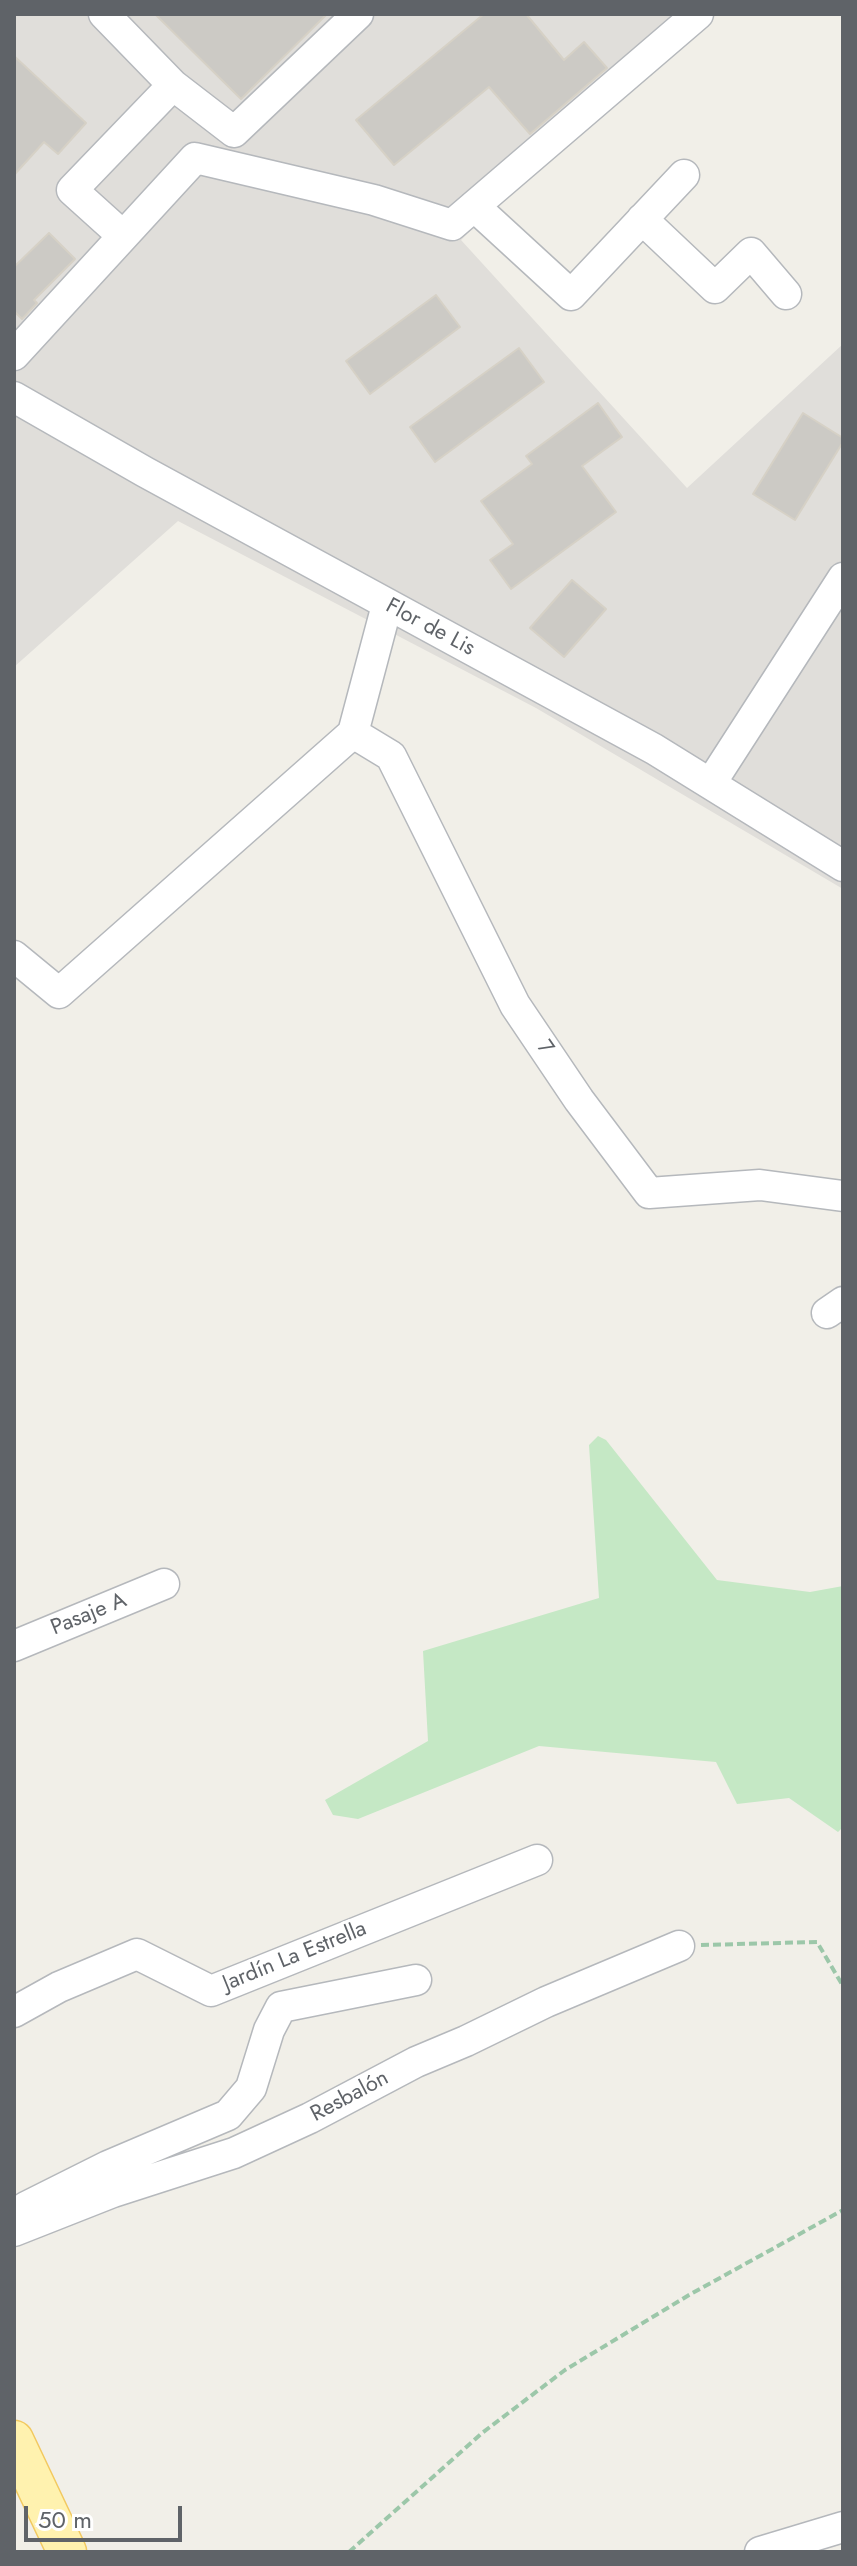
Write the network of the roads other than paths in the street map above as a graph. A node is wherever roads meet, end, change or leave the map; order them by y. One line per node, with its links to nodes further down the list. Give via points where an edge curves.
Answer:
1 (104, 14): 4 (street)
2 (358, 14): 4 (street, via 234,132)
3 (698, 14): 6 (street)
4 (173, 85): 8 (street, via 72,190)
5 (684, 175): 7 (street)
6 (474, 206): 7 (street, via 571,295); 8 (street, via 452,225 374,200 195,158)
7 (642, 219): 9 (street, via 715,288 751,253)
8 (123, 236): 10 (street)
9 (786, 294)
10 (14, 355)
11 (14, 397): 13 (street, Flor de Lis)
12 (843, 578): 15 (street)
13 (387, 605): 14 (street); 15 (street, Flor de Lis)
14 (353, 733): 17 (street, via 59,993); 18 (street, 7, via 391,756 515,1005 649,1193 760,1185)
15 (711, 783): 16 (street, Flor de Lis)
16 (843, 866)
17 (14, 956)
18 (843, 1196)
19 (164, 1584): 20 (street, Pasaje A)
20 (14, 1646)
21 (537, 1860): 24 (street, Jardín La Estrella, via 211,1991 137,1954)
22 (679, 1946): 26 (street, Resbalón, via 416,2062 234,2153)
23 (416, 1980): 25 (street, via 281,2007 251,2088 228,2115 108,2166)
24 (14, 2012)
25 (14, 2214)
26 (14, 2231)
27 (14, 2440): 29 (main road)
28 (843, 2527): 30 (street)
29 (67, 2552)
30 (760, 2552)

